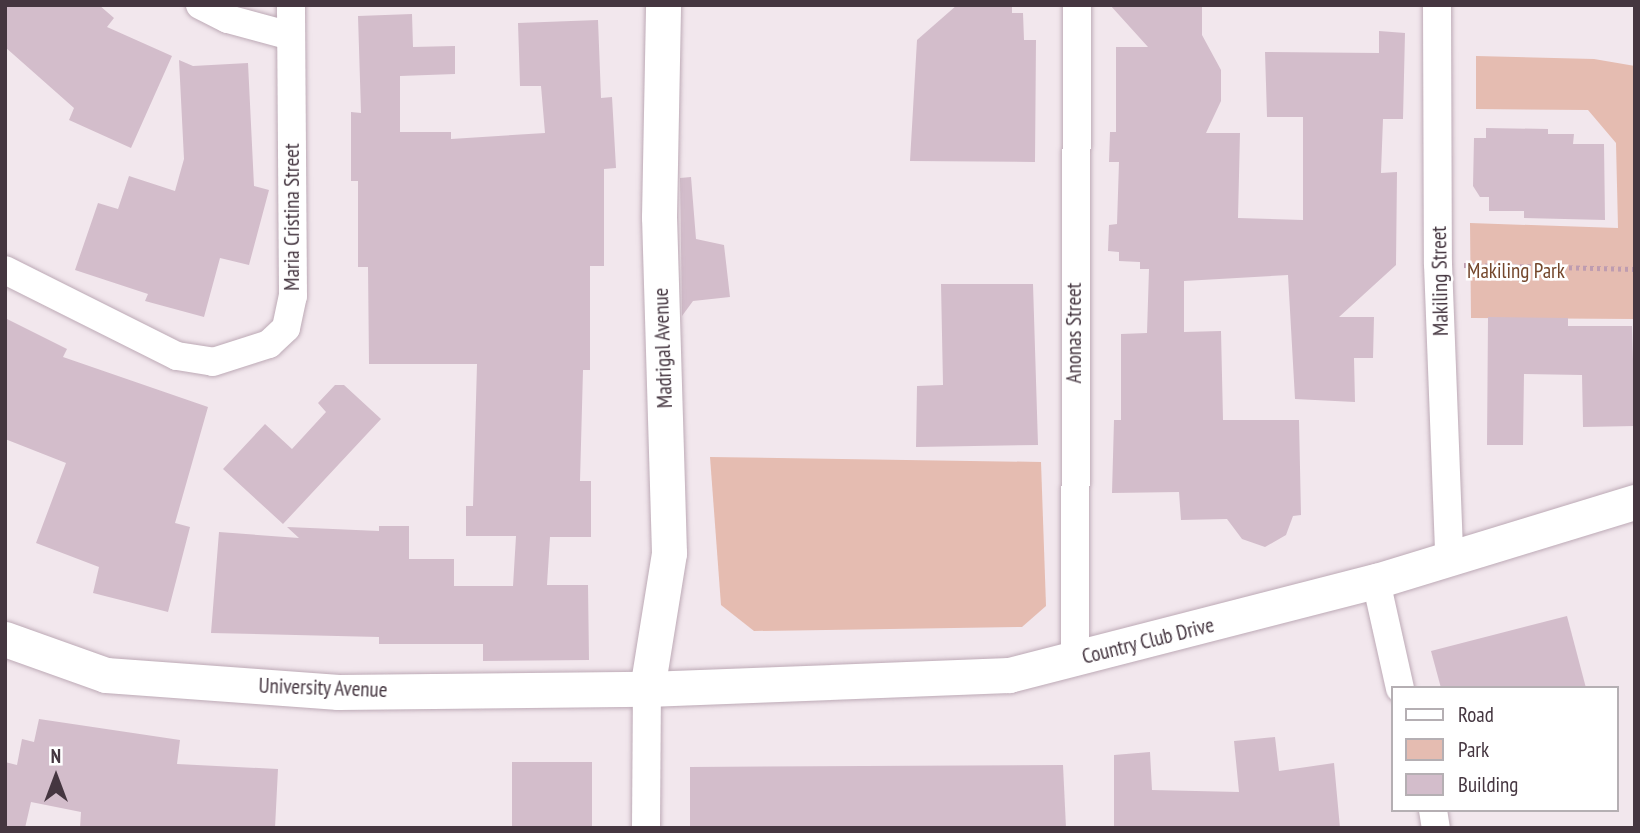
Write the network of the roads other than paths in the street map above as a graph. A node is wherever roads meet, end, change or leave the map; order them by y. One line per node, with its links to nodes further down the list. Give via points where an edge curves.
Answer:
1 (200, 5): 6 (street, via 228,19)
2 (291, 5): 6 (street, Maria Cristina Street)
3 (663, 5): 14 (street, Madrigal Avenue, via 659,217 669,553)
4 (1077, 5): 12 (street, Anonas Street)
5 (1437, 5): 9 (street, Makiling Street, via 1438,264)
6 (291, 36): 7 (street, Maria Cristina Street, via 293,296 286,328 269,344 213,362 177,356)
7 (5, 270)
8 (1635, 502): 9 (street, Country Club Drive)
9 (1449, 557): 10 (street, Country Club Drive)
10 (1376, 581): 12 (street, Country Club Drive); 13 (street)
11 (5, 639): 14 (street, University Avenue, via 106,675 338,692)
12 (1075, 660): 14 (street, Country Club Drive, via 1009,675)
13 (1400, 686)
14 (647, 689): 15 (street)
15 (646, 828)

